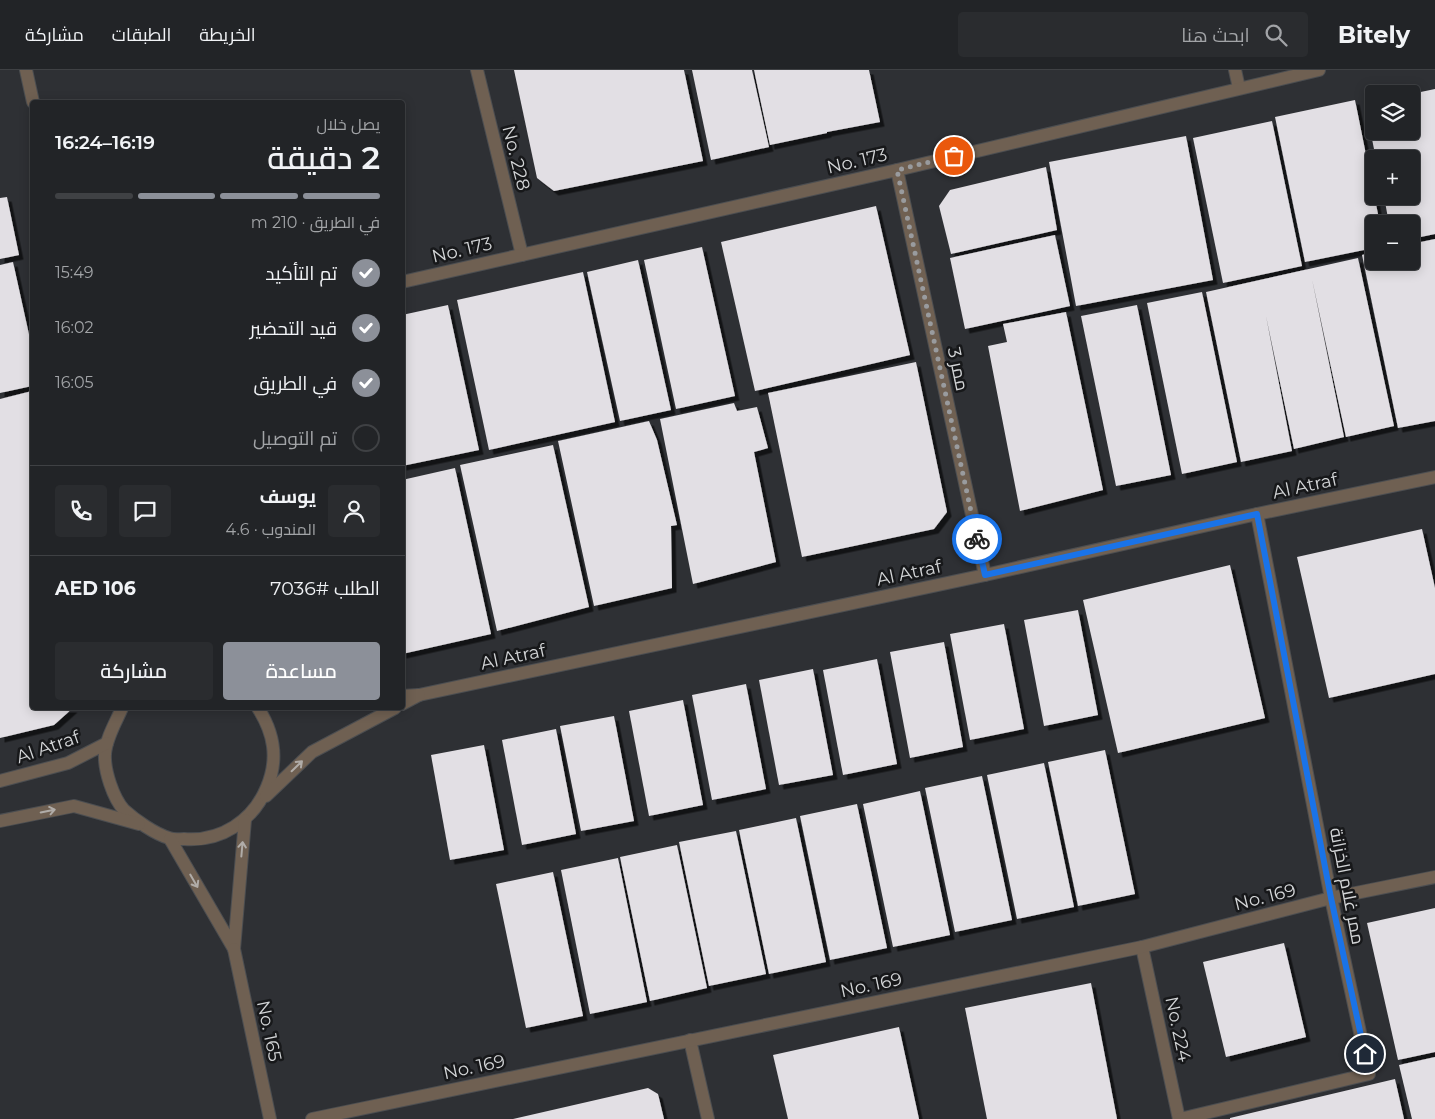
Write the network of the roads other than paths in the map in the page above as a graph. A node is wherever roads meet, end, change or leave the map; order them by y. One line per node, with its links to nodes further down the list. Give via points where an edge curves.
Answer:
1 (26, 70): 6 (street)
2 (477, 70): 8 (street, No. 228)
3 (1235, 70): 5 (street)
4 (1319, 70): 5 (street, No. 173)
5 (1239, 88): 7 (street, No. 173)
6 (33, 100)
7 (897, 170): 8 (street, No. 173); 12 (street, ممر 3)
8 (522, 255): 9 (street, No. 173)
9 (405, 281)
10 (1435, 476): 11 (street, Al Atraf)
11 (1257, 514): 12 (street, Al Atraf); 27 (street, ممر غلام الخزانة)
12 (985, 575): 13 (street, Al Atraf)
13 (419, 695): 14 (street); 15 (street)
14 (405, 696)
15 (405, 702)
16 (121, 710): 19 (street)
17 (259, 710): 21 (street, via 268,722 274,748 272,775)
18 (392, 710): 21 (street, one-way to 18, via 312,752)
19 (107, 743): 20 (street, Al Atraf, via 68,763); 24 (street, via 105,754 109,783 124,809)
20 (0, 782)
21 (262, 800): 22 (street)
22 (245, 820): 25 (street, via 222,834 197,840); 29 (street, one-way to 22)
23 (0, 821): 24 (street, one-way to 24, via 74,806)
24 (146, 826): 25 (street)
25 (170, 838): 29 (street, one-way to 29)
26 (1435, 877): 27 (street, No. 169)
27 (1331, 898): 28 (street, No. 169); 34 (street, ممر غلام الخزانة, via 1369,1074)
28 (1142, 947): 30 (street, No. 169); 34 (street, No. 224)
29 (234, 949): 31 (street, No. 165)
30 (690, 1040): 32 (street, No. 169); 33 (street)
31 (270, 1119)
32 (312, 1119)
33 (708, 1119)
34 (1180, 1119)

